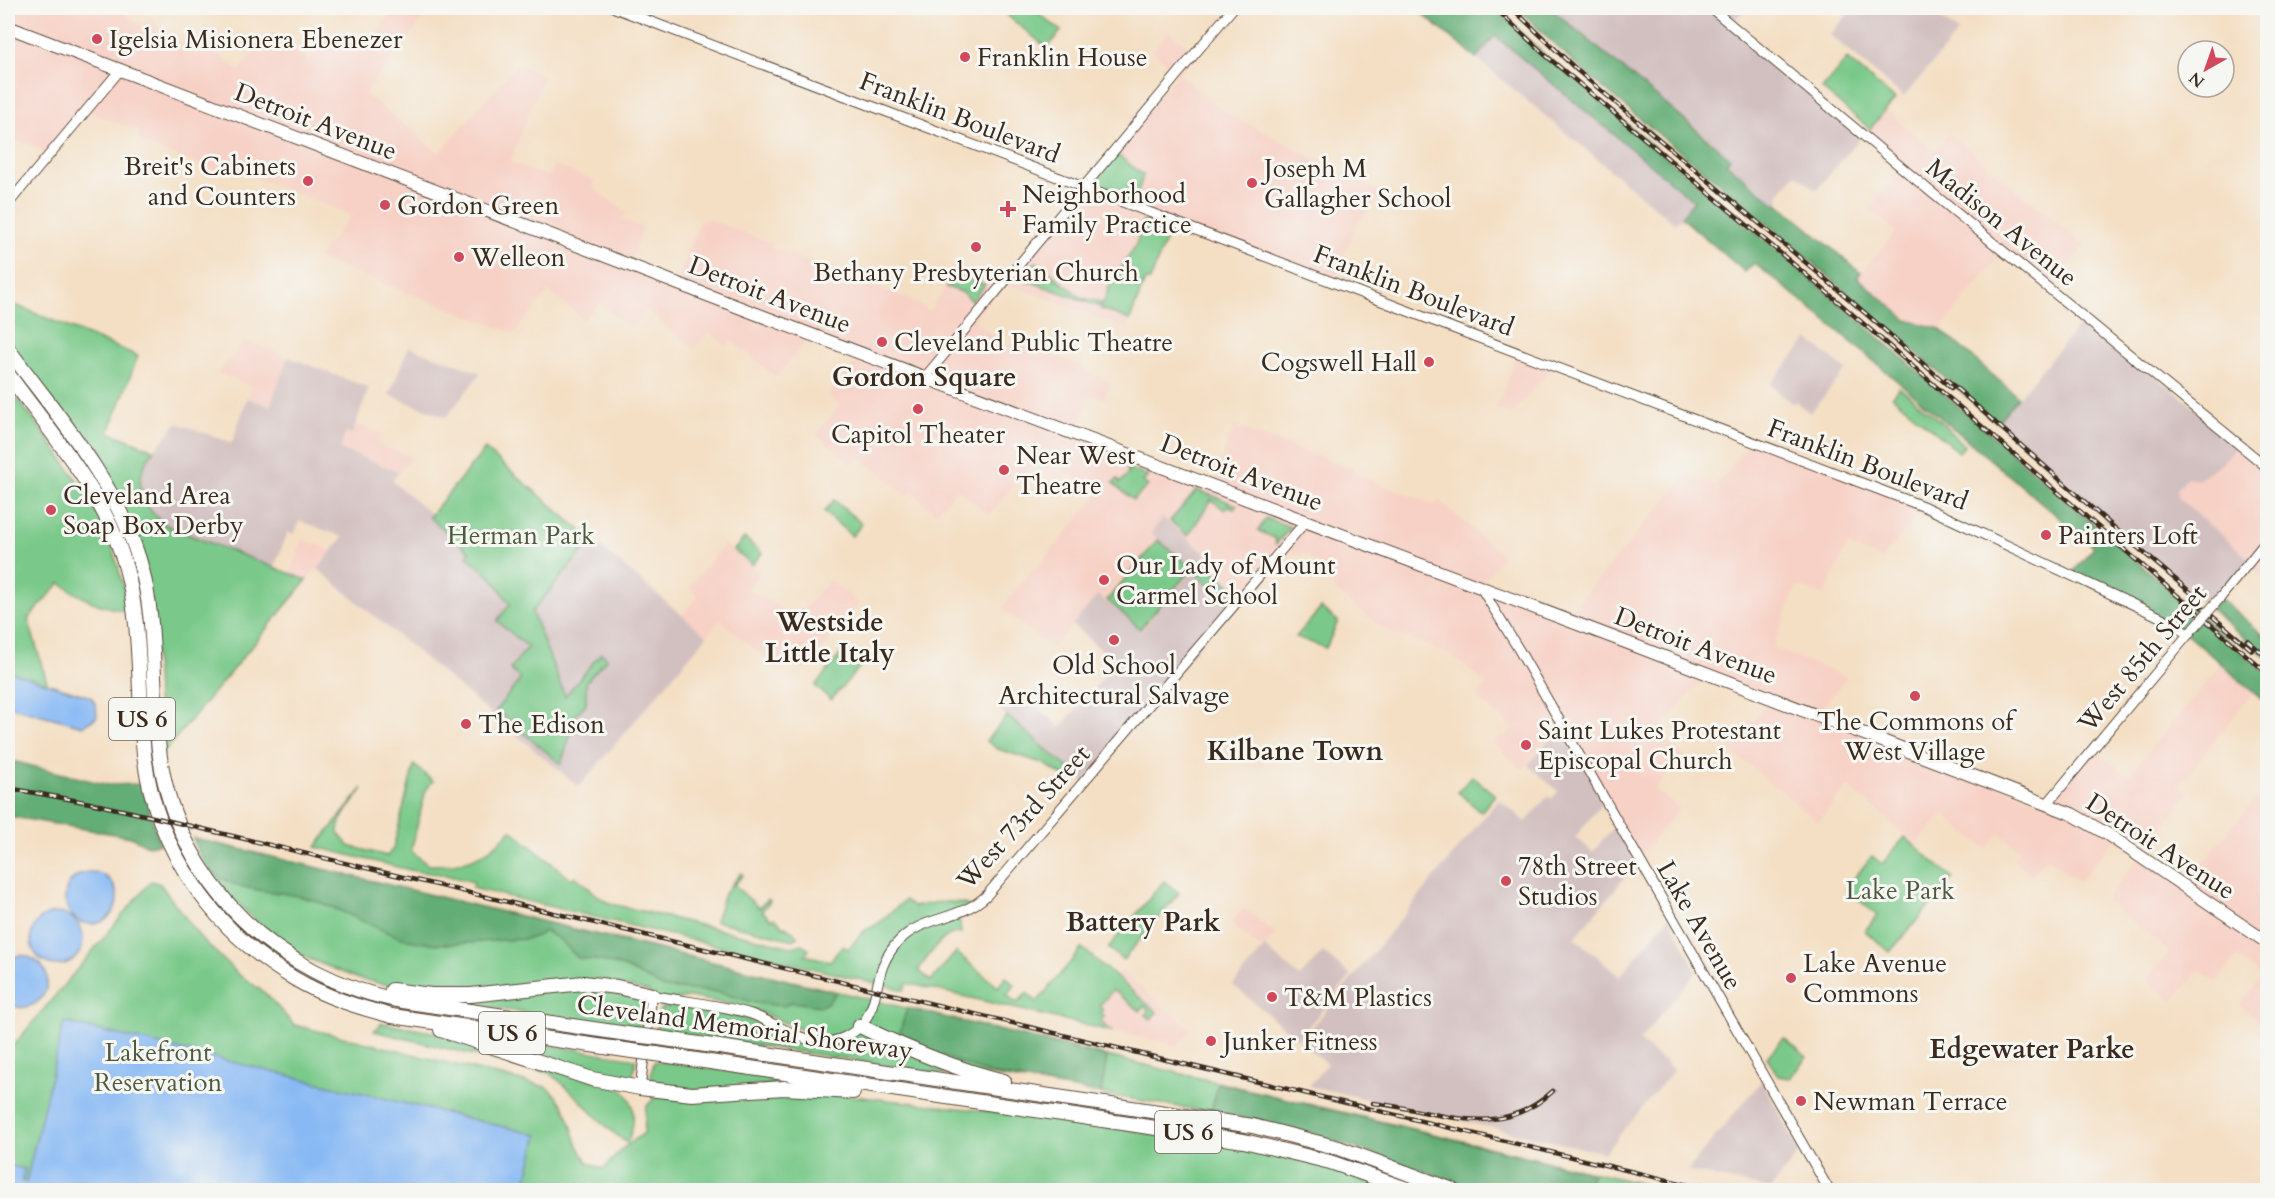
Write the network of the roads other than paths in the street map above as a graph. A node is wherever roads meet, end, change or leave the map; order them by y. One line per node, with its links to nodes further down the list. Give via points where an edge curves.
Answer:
1 (615, 8): 6 (street, Franklin Boulevard)
2 (1233, 8): 6 (street)
3 (1711, 8): 11 (street, Madison Avenue)
4 (8, 27): 5 (main road, Detroit Avenue)
5 (121, 69): 7 (street); 10 (main road, Detroit Avenue)
6 (1083, 187): 10 (street); 15 (street, Franklin Boulevard, via 1925,507)
7 (8, 204)
8 (8, 349): 18 (highway, Cleveland Memorial Shoreway / US 6, via 95,467 130,534 150,610 161,765 186,842 209,881 237,915)
9 (8, 374): 20 (highway, Cleveland Memorial Shoreway / US 6, via 86,481 121,554 138,632 142,737 148,781 181,864 217,915 269,963 330,997)
10 (926, 376): 12 (main road, Detroit Avenue)
11 (2268, 468)
12 (1306, 521): 14 (main road, Detroit Avenue); 21 (street, West 73rd Street, via 987,896 965,911 914,929 898,942 882,966 870,1008)
13 (2268, 539): 15 (street, West 85th Street, bridge)
14 (1481, 588): 16 (main road, Detroit Avenue); 27 (street, Lake Avenue)
15 (2191, 631): 16 (street, West 85th Street)
16 (2047, 804): 17 (main road, Detroit Avenue, via 2107,834)
17 (2268, 943)
18 (306, 968): 19 (highway, via 376,987 431,995 471,995 583,983); 24 (highway, Cleveland Memorial Shoreway / US 6, bridge, via 353,989 390,999)
19 (652, 995): 21 (street, via 747,1013 818,1041 842,1038); 22 (street)
20 (392, 1016): 22 (highway, via 592,1079); 23 (highway, Cleveland Memorial Shoreway / US 6, bridge)
21 (860, 1026): 24 (highway, via 974,1072)
22 (640, 1088): 23 (highway, via 692,1094 796,1088 882,1096)
23 (924, 1094): 25 (highway, Cleveland Memorial Shoreway / US 6, via 1256,1144 1330,1162)
24 (1067, 1098): 26 (highway, Cleveland Memorial Shoreway / US 6, via 1277,1131 1350,1152)
25 (1410, 1191)
26 (1453, 1191)
27 (1829, 1191)

